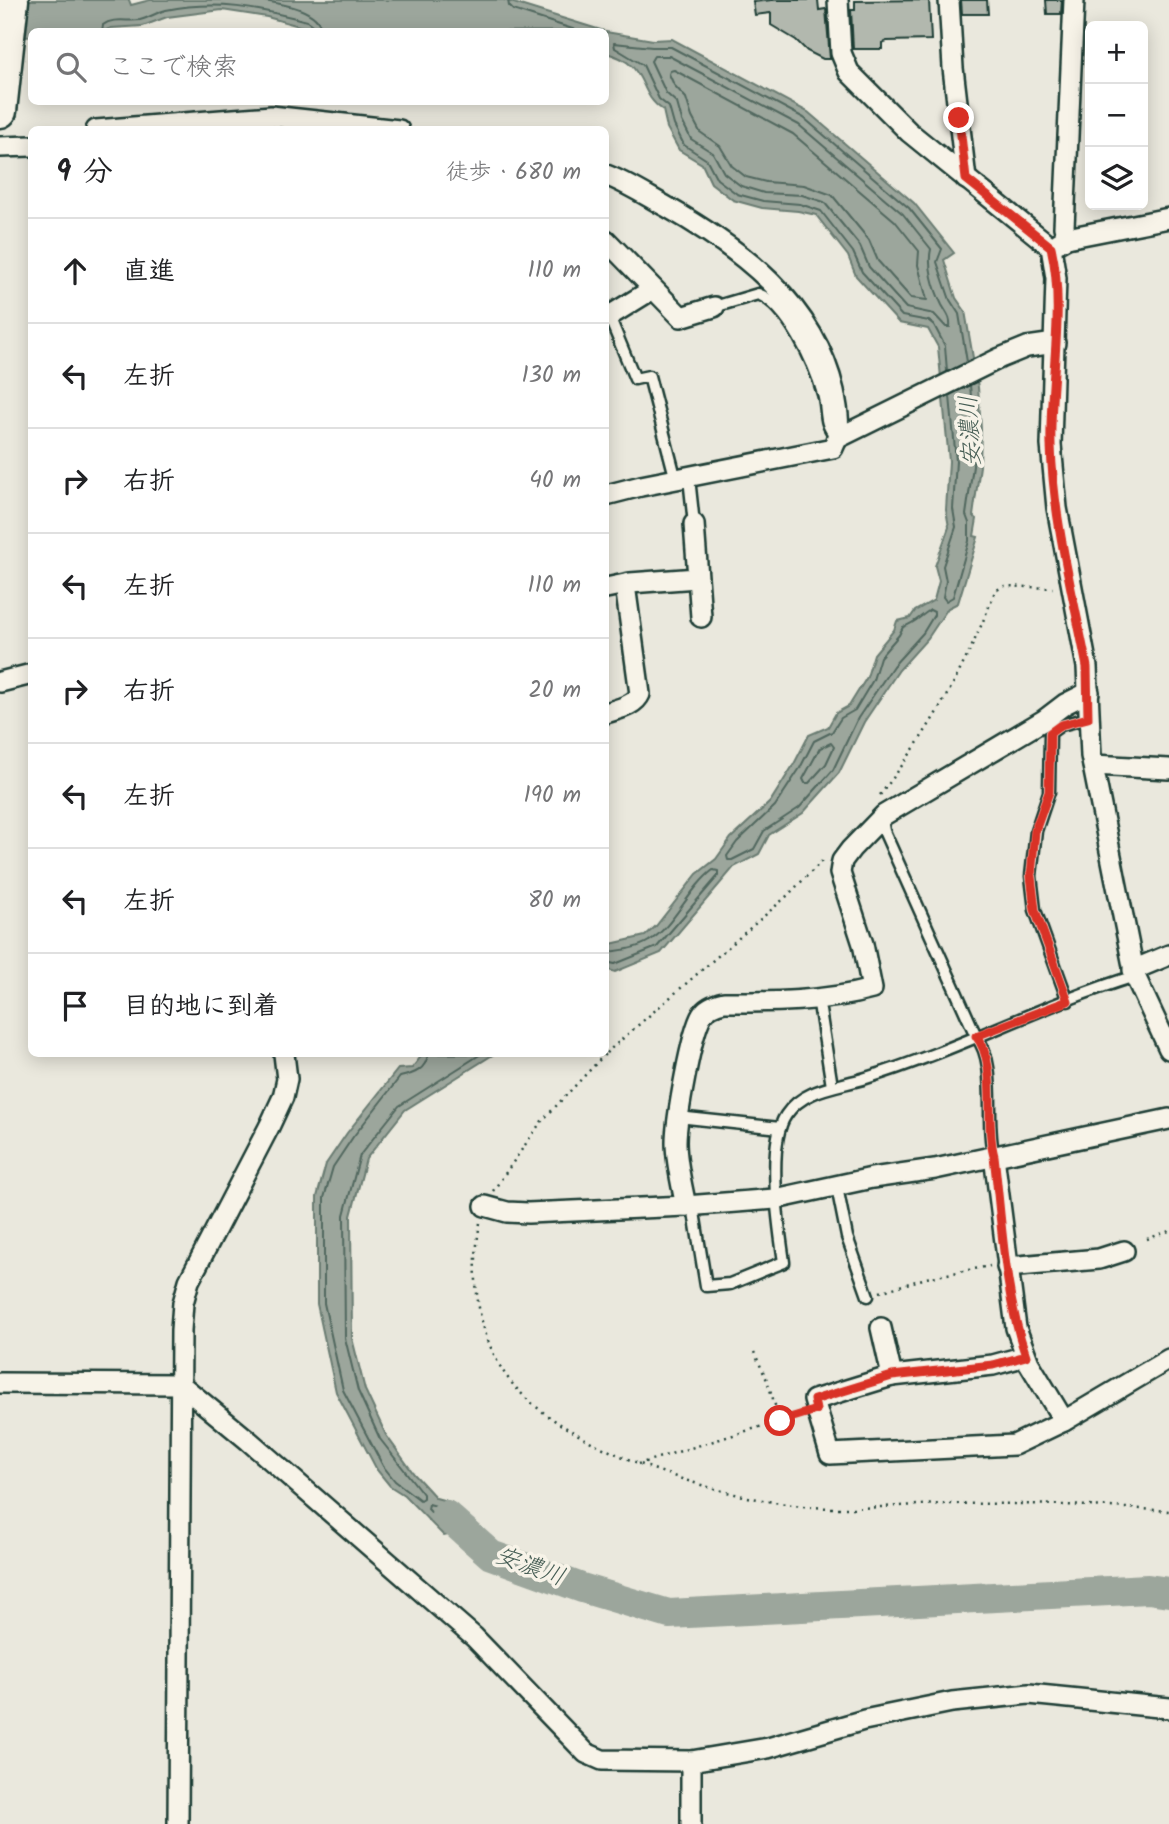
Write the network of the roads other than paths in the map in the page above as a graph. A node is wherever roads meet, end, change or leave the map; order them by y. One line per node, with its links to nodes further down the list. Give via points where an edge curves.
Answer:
1 (12, 0): 5 (main road)
2 (838, 0): 13 (street, via 844,65 909,132)
3 (949, 0): 13 (street)
4 (1074, 0): 16 (street, via 1064,227)
5 (0, 111)
6 (292, 118): 7 (street, via 242,117); 8 (street); 9 (street)
7 (141, 126)
8 (276, 126)
9 (363, 126)
10 (28, 146): 11 (street)
11 (0, 147)
12 (609, 176): 22 (street, via 685,217 727,246 759,269 796,309 830,374 838,408)
13 (966, 179): 16 (street)
14 (1169, 218): 16 (street)
15 (609, 243): 17 (street)
16 (1059, 243): 21 (street)
17 (653, 289): 18 (street, via 681,317); 19 (street)
18 (714, 307): 22 (lane, via 758,294 779,310 814,370 829,429)
19 (609, 316)
20 (609, 321): 23 (lane, via 635,379 649,376)
21 (1055, 343): 22 (street, via 1027,347 1000,358); 31 (street, via 1051,445 1057,508)
22 (838, 438): 23 (street, via 833,448)
23 (682, 479): 24 (street); 25 (lane)
24 (609, 494)
25 (694, 524): 26 (street)
26 (697, 578): 27 (street); 28 (street)
27 (615, 586): 32 (street, via 640,694 633,703)
28 (701, 617)
29 (28, 675): 30 (street)
30 (0, 682)
31 (1089, 692): 33 (street); 36 (street)
32 (609, 712)
33 (1088, 718): 34 (street); 40 (lane, via 1050,733 1049,792 1031,859 1035,910)
34 (1093, 765): 35 (street); 38 (street)
35 (1169, 769)
36 (878, 810): 39 (street, via 842,861 840,873 872,989); 41 (lane)
37 (1169, 955): 38 (street)
38 (1134, 973): 40 (lane); 42 (street)
39 (818, 998): 44 (lane); 45 (street, via 724,1002 706,1009 696,1030)
40 (1068, 1001): 41 (lane)
41 (976, 1036): 44 (lane, via 923,1060); 48 (lane, via 990,1082)
42 (1169, 1049)
43 (284, 1057): 61 (street, via 283,1097 185,1292)
44 (832, 1086): 47 (lane, via 800,1100)
45 (678, 1117): 47 (lane); 52 (street, via 676,1144)
46 (1169, 1119): 48 (street)
47 (780, 1128): 50 (lane)
48 (994, 1156): 49 (street); 54 (street)
49 (838, 1185): 50 (street); 55 (lane, via 847,1237)
50 (775, 1199): 52 (street); 52 (lane, via 784,1262 730,1284 706,1286)
51 (485, 1206): 52 (street, via 519,1213)
52 (689, 1206)
53 (1124, 1251): 54 (street, via 1100,1259)
54 (1007, 1265): 57 (street, via 1016,1328)
55 (868, 1296)
56 (881, 1328): 59 (street)
57 (1026, 1356): 59 (street, via 993,1365); 62 (street)
58 (1169, 1359): 62 (street)
59 (892, 1376): 62 (street, via 814,1400 830,1454 1014,1445)
60 (0, 1382): 61 (street)
61 (180, 1384): 64 (street, via 474,1637 586,1753 602,1760); 65 (street)
62 (1064, 1421)
63 (1169, 1708): 64 (street, via 1029,1694 952,1702 864,1720 768,1748)
64 (691, 1761): 66 (street)
65 (177, 1824)
66 (691, 1824)

